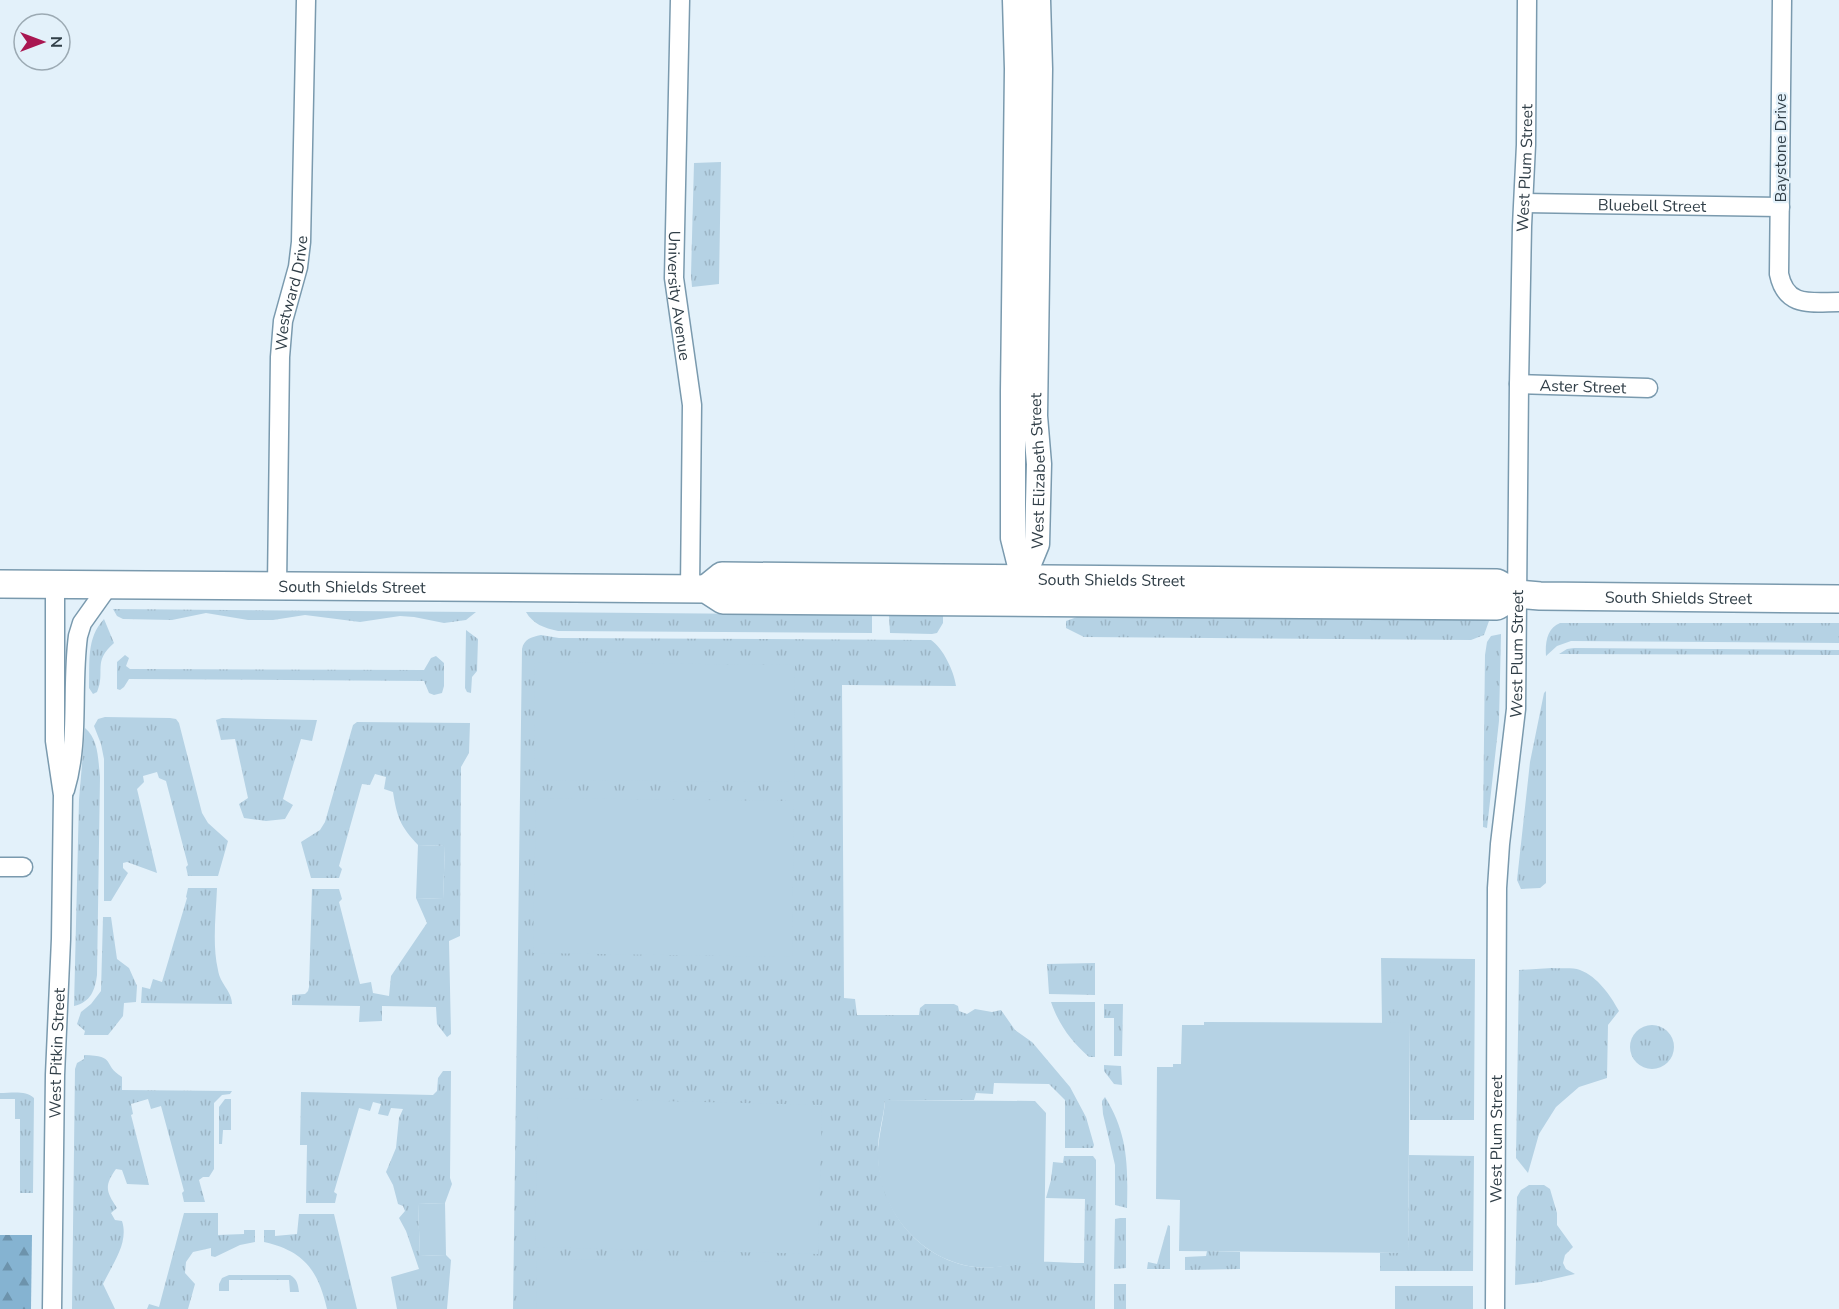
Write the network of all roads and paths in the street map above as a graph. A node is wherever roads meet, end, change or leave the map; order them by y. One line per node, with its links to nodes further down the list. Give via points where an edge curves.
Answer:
1 (306, 0): 15 (street, Westward Drive, via 301,242 283,321 280,357)
2 (680, 0): 16 (street, University Avenue, via 674,278 692,405)
3 (1015, 0): 17 (main road, West Elizabeth Street, via 1013,537)
4 (1038, 0): 17 (main road, West Elizabeth Street, via 1037,544)
5 (1527, 0): 7 (street, West Plum Street)
6 (1782, 0): 8 (street, Baystone Drive)
7 (1524, 203): 8 (street, Bluebell Street); 10 (street, West Plum Street)
8 (1780, 207): 9 (street, Baystone Drive, via 1781,284 1795,299 1804,302)
9 (1839, 302)
10 (1519, 384): 11 (street, Aster Street); 18 (street, West Plum Street)
11 (1648, 388)
12 (0, 584): 13 (main road, South Shields Street)
13 (55, 584): 14 (main road, South Shields Street); 20 (street, West Pitkin Street, via 55,741)
14 (109, 585): 15 (main road, South Shields Street); 20 (street, West Pitkin Street, via 82,623 78,636 72,760)
15 (277, 586): 16 (main road, South Shields Street)
16 (698, 589): 17 (main road, South Shields Street, via 722,576)
17 (1023, 590): 18 (main road, South Shields Street, via 1497,584)
18 (1517, 594): 19 (main road, South Shields Street); 24 (street, West Plum Street, via 1516,709 1497,888)
19 (1839, 598)
20 (63, 795): 23 (street, West Pitkin Street)
21 (0, 867): 22 (street)
22 (23, 867)
23 (52, 1309)
24 (1496, 1309)

